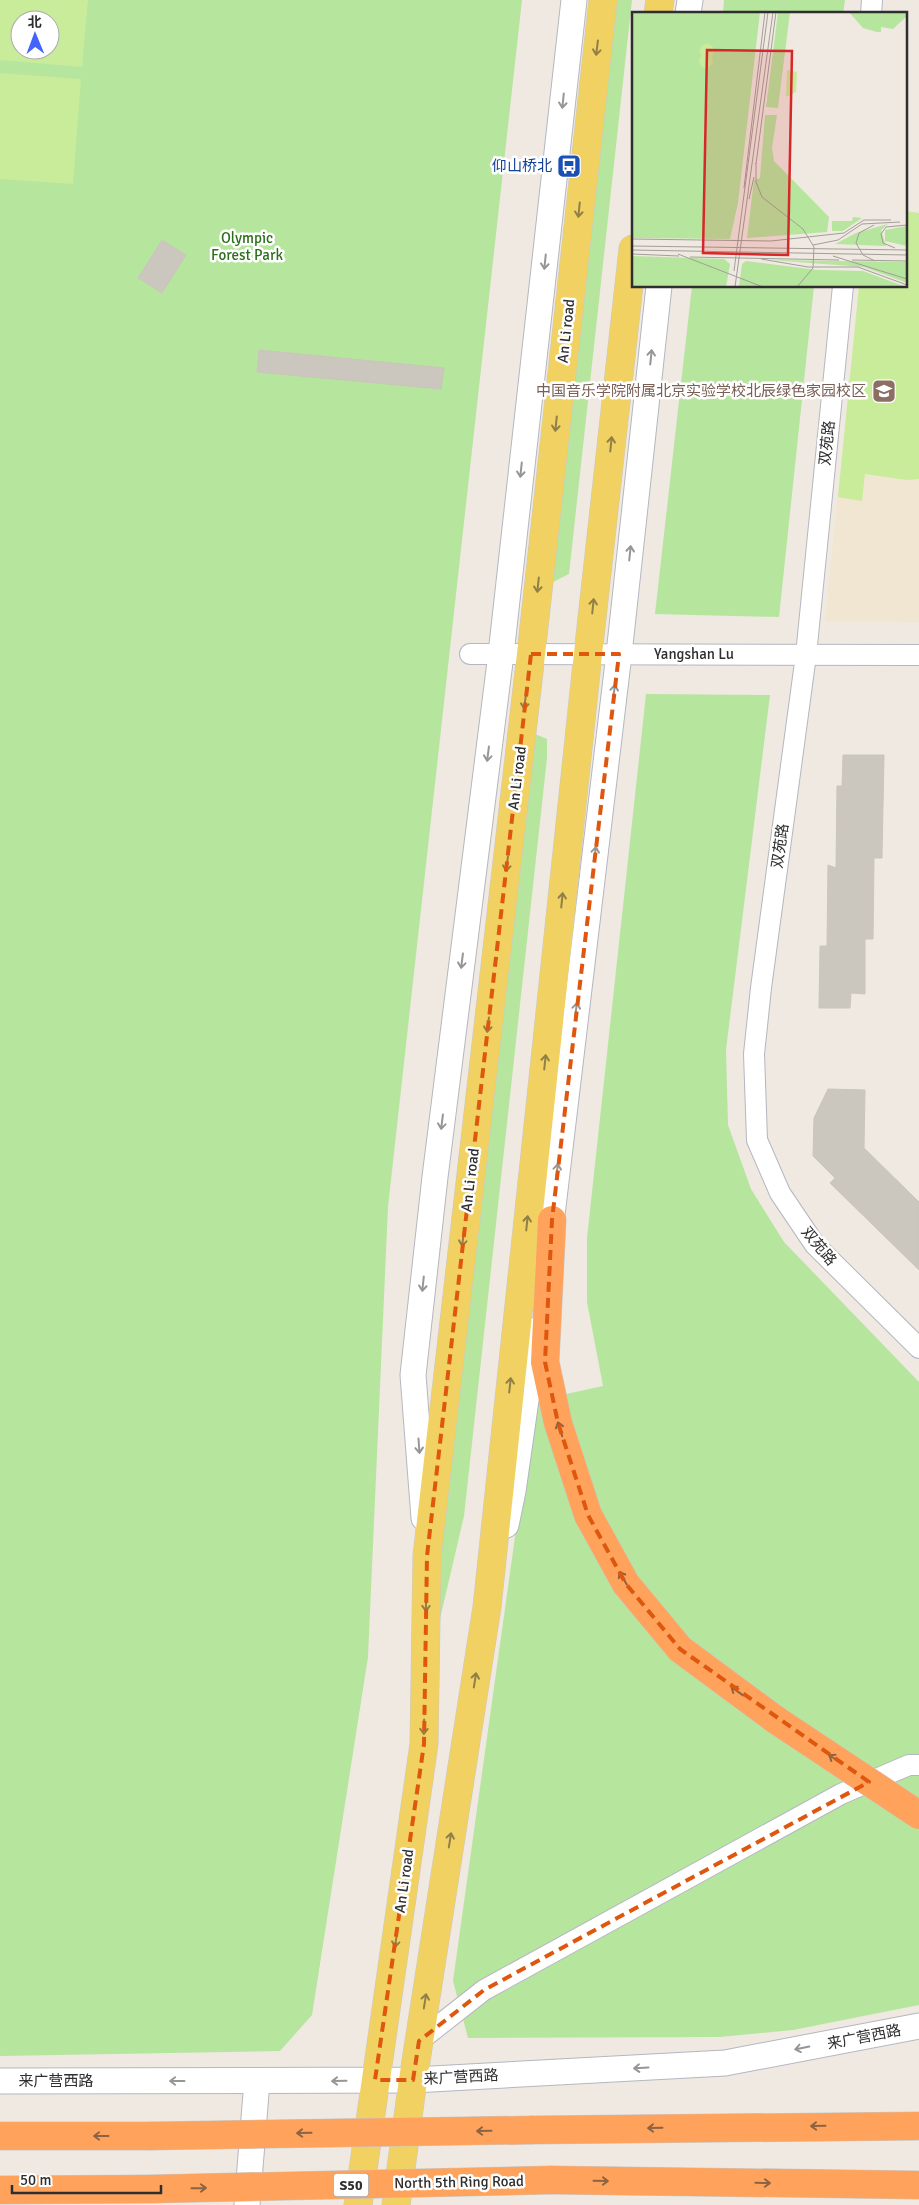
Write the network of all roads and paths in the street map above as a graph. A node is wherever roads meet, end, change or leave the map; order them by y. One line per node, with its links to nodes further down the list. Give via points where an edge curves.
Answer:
1 (574, 0): 7 (street, An Li road, one-way to 7)
2 (602, 0): 8 (main road, An Li road, one-way to 8)
3 (632, 259): 9 (main road, one-way to 3)
4 (659, 288): 10 (street, one-way to 4)
5 (843, 288): 11 (street, 双苑路)
6 (470, 654): 7 (street, Yangshan Lu)
7 (501, 654): 8 (street, Yangshan Lu); 15 (street, An Li road, one-way to 15, via 413,1375)
8 (531, 654): 9 (street, Yangshan Lu); 15 (main road, An Li road, one-way to 15)
9 (588, 654): 10 (street, Yangshan Lu); 16 (main road, one-way to 9)
10 (619, 654): 11 (street, Yangshan Lu); 13 (street, one-way to 10)
11 (806, 655): 12 (street, Yangshan Lu); 14 (street, 双苑路, via 754,1054 757,1140 780,1193 815,1245)
12 (919, 655)
13 (552, 1220): 16 (street, via 513,1491); 18 (highway, one-way to 13, bridge, via 776,1720 680,1649 626,1584 588,1515 558,1423 545,1362)
14 (919, 1348)
15 (427, 1556): 21 (main road, An Li road, one-way to 21, via 424,1744)
16 (487, 1608): 20 (main road, one-way to 16)
17 (919, 1765): 20 (street, via 909,1765 850,1789 484,1990)
18 (919, 1815)
19 (919, 2026): 22 (street, 来广营西路, one-way to 22, via 725,2063)
20 (419, 2041): 22 (main road)
21 (375, 2080): 22 (street, 来广营西路); 24 (street, 来广营西路, one-way to 24); 32 (main road, An Li road)
22 (413, 2080): 33 (main road)
23 (0, 2081): 24 (street, 来广营西路, one-way to 23)
24 (257, 2081): 31 (street)
25 (919, 2119): 26 (highway)
26 (850, 2125): 27 (highway); 28 (highway, one-way to 28, bridge)
27 (919, 2126)
28 (0, 2136)
29 (919, 2185): 30 (highway, North 5th Ring Road / S50, one-way to 29, bridge, via 150,2190 552,2180)
30 (0, 2190)
31 (247, 2205)
32 (358, 2205)
33 (396, 2205)

